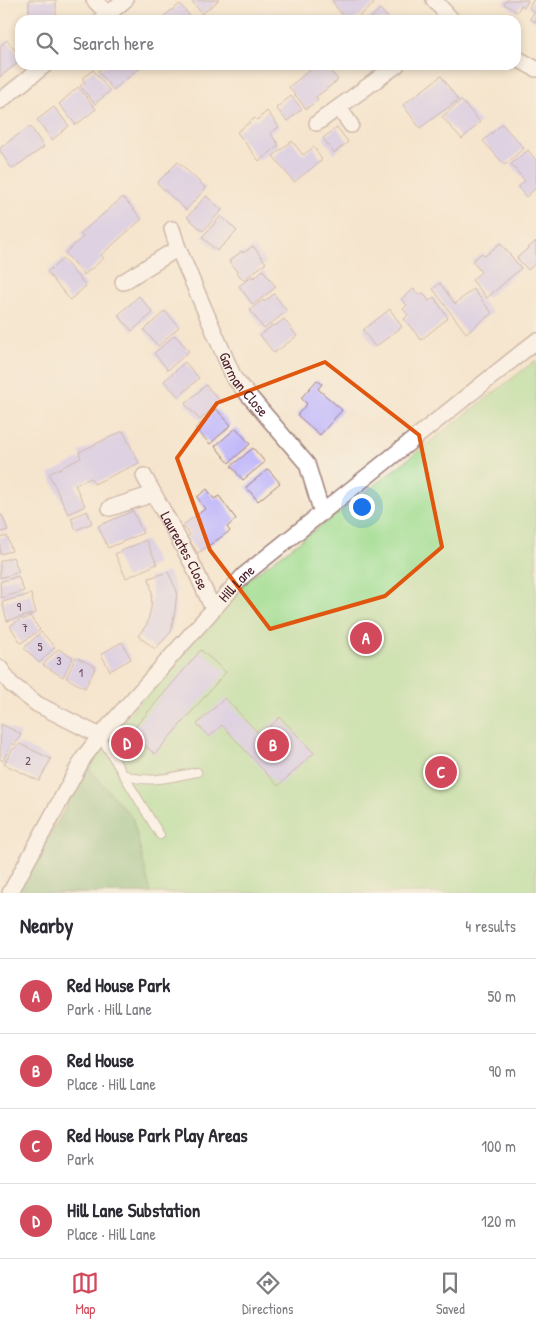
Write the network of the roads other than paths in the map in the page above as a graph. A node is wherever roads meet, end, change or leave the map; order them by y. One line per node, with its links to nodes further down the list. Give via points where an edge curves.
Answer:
1 (94, 0): 4 (street)
2 (125, 0): 5 (street)
3 (434, 0): 6 (street)
4 (103, 15)
5 (106, 15)
6 (448, 15)
7 (521, 61): 8 (street)
8 (536, 69)
9 (39, 70): 11 (street)
10 (391, 70): 12 (street)
11 (0, 101)
12 (339, 108): 13 (street); 14 (street)
13 (317, 123)
14 (351, 125)
15 (172, 229): 16 (street, Garman Close)
16 (178, 248): 17 (street); 22 (street, Garman Close, via 234,378 307,464)
17 (123, 282)
18 (536, 341): 22 (street, Hill Lane)
19 (144, 476): 20 (street, Laureates Close)
20 (153, 494): 21 (street, Laureates Close); 23 (street, Laureates Close)
21 (110, 508)
22 (322, 513): 23 (street, Hill Lane, via 244,575)
23 (213, 609): 25 (street, Hill Lane)
24 (0, 668): 25 (street, via 11,684 37,704)
25 (100, 736): 27 (lane); 29 (street, Hill Lane, via 84,757)
26 (197, 772): 27 (lane, via 156,780)
27 (123, 774): 28 (lane)
28 (160, 835)
29 (10, 893)

